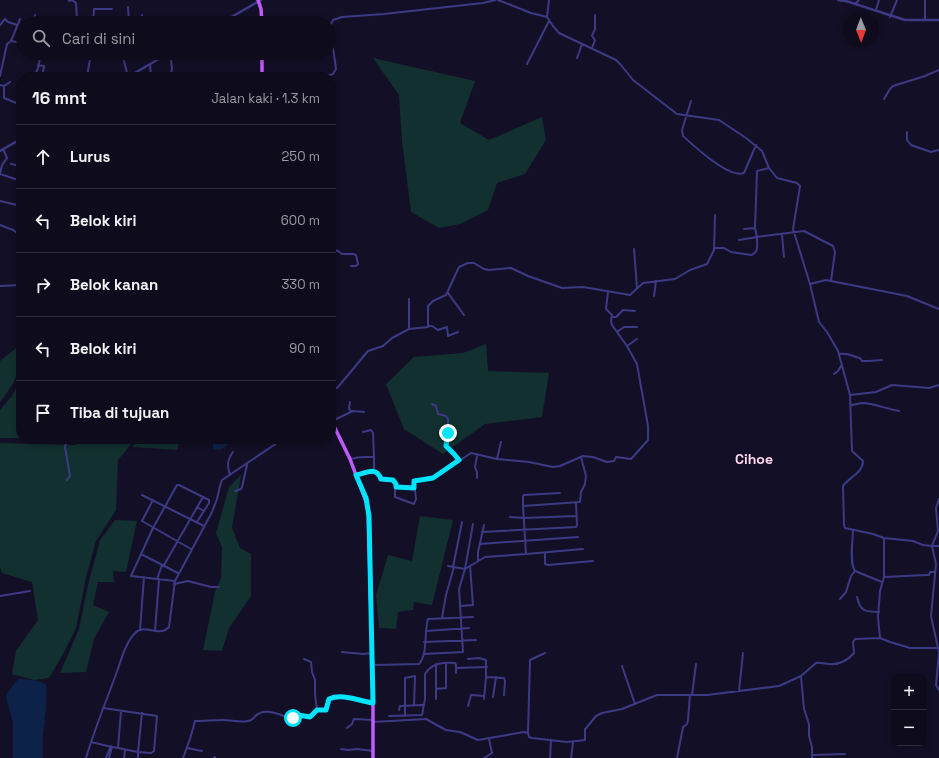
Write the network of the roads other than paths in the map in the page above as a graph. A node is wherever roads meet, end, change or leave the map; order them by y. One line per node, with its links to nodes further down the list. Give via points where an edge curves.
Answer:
1 (259, 0): 19 (street); 20 (main road)
2 (495, 0): 23 (street, via 480,4)
3 (498, 0): 21 (street)
4 (549, 0): 21 (street)
5 (838, 0): 11 (street)
6 (859, 0): 11 (street)
7 (879, 0): 14 (street)
8 (897, 0): 22 (street)
9 (925, 0): 25 (street)
10 (69, 1): 16 (street, via 76,3)
11 (855, 4): 14 (street)
12 (128, 7): 18 (street)
13 (112, 9): 17 (street, via 94,9)
14 (876, 11): 22 (street)
15 (595, 15): 33 (street, via 592,36 595,39)
16 (77, 16)
17 (93, 16)
18 (129, 16)
19 (233, 16)
20 (262, 16)
21 (548, 17): 24 (street)
22 (890, 17): 25 (street)
23 (336, 18)
24 (549, 20): 32 (street, via 559,33); 43 (street)
25 (925, 20): 26 (street)
26 (939, 20)
27 (0, 25): 28 (street, via 5,19)
28 (16, 25)
29 (16, 28): 30 (street)
30 (11, 41): 31 (street); 55 (street, via 7,44)
31 (16, 42)
32 (582, 44): 33 (street); 34 (street)
33 (592, 48): 62 (street, via 616,60 635,81 677,114)
34 (576, 58)
35 (39, 60): 44 (street)
36 (90, 60): 48 (street)
37 (157, 60): 42 (street)
38 (171, 60): 52 (street)
39 (262, 60): 53 (main road)
40 (335, 60): 54 (street)
41 (124, 61): 49 (street)
42 (150, 64): 50 (street); 51 (street)
43 (528, 64)
44 (38, 65): 46 (street); 47 (street, via 44,66)
45 (939, 70): 59 (street, via 893,86)
46 (36, 72)
47 (43, 72)
48 (88, 72)
49 (127, 72)
50 (138, 72)
51 (151, 72)
52 (171, 72)
53 (262, 72)
54 (334, 72)
55 (0, 76)
56 (10, 82): 58 (street)
57 (0, 85): 58 (street)
58 (4, 86): 61 (street, via 4,98)
59 (884, 99)
60 (691, 101): 62 (street)
61 (16, 102)
62 (687, 116): 65 (street, via 719,120); 65 (street, via 682,130 683,136 710,159 732,172 744,173)
63 (907, 132): 67 (street, via 907,140 911,145 931,152)
64 (16, 142): 66 (street)
65 (756, 145): 70 (street, via 763,152)
66 (2, 150): 71 (street, via 7,158)
67 (939, 150)
68 (11, 164): 69 (street)
69 (16, 165)
70 (768, 168): 77 (street, via 757,171); 80 (street, via 779,179 800,186 792,224)
71 (0, 174): 72 (street)
72 (16, 179)
73 (0, 201): 74 (street)
74 (16, 205)
75 (715, 214): 85 (street)
76 (0, 225): 79 (street)
77 (755, 228): 78 (street); 82 (street)
78 (744, 229)
79 (16, 232)
80 (794, 232): 81 (street); 90 (street, via 805,232 833,246 835,252); 91 (street)
81 (782, 235): 82 (street); 87 (street)
82 (757, 237): 83 (street); 85 (street, via 754,254 733,253 723,248)
83 (739, 240)
84 (634, 249): 94 (street)
85 (714, 249): 89 (street, via 707,264 678,278)
86 (336, 250): 88 (street, via 356,256 358,264)
87 (784, 258)
88 (351, 266)
89 (656, 281): 94 (street, via 643,283); 97 (street)
90 (831, 281): 91 (street, via 823,280); 99 (street, via 907,296)
91 (810, 284): 110 (street, via 819,322)
92 (16, 285): 93 (street)
93 (0, 286)
94 (638, 288): 95 (street, via 630,295)
95 (608, 292): 96 (street, via 583,287 562,288 511,268 489,270 468,263 459,268); 102 (street, via 605,307)
96 (448, 293): 101 (street); 103 (street, via 428,306)
97 (654, 296)
98 (409, 300): 105 (street)
99 (939, 309)
100 (635, 311): 102 (street, via 623,310 616,317)
101 (464, 315)
102 (612, 317): 107 (street, via 611,323)
103 (428, 326): 105 (street); 106 (street, via 438,330 448,327 448,336)
104 (637, 327): 107 (street, via 624,327)
105 (409, 328): 115 (street, via 383,346 368,351)
106 (458, 332)
107 (617, 332): 109 (street)
108 (637, 339): 109 (street)
109 (627, 346): 132 (street, via 637,364 648,426 648,440 629,459 616,457 610,462 593,457)
110 (839, 354): 111 (street, via 851,354 867,361); 112 (street)
111 (882, 360)
112 (842, 364): 113 (street); 116 (street)
113 (834, 374)
114 (939, 385): 116 (street, via 922,388 895,385 876,392)
115 (336, 388)
116 (850, 395): 119 (street)
117 (350, 402): 121 (street)
118 (432, 404): 135 (street, via 436,406 438,414 448,418 448,439 445,445)
119 (851, 405): 120 (street, via 866,403); 166 (street, via 852,451 863,461 860,470 843,486 844,525 845,528)
120 (899, 411)
121 (351, 412): 122 (street); 123 (street)
122 (364, 412)
123 (336, 418)
124 (336, 430): 133 (main road)
125 (363, 432): 131 (street, via 371,430 373,433)
126 (501, 442): 134 (street)
127 (66, 444): 141 (street, via 70,476)
128 (276, 444): 136 (street)
129 (232, 452): 138 (street, via 228,461)
130 (477, 456): 134 (street); 135 (street, via 470,453); 140 (street)
131 (374, 457): 133 (street); 137 (street)
132 (581, 457): 134 (street, via 555,467); 150 (street, via 586,478 581,501)
133 (350, 459): 139 (main road)
134 (497, 459)
135 (459, 460): 143 (street, via 433,478 414,481)
136 (247, 464): 138 (street); 144 (street, via 242,487)
137 (374, 471): 139 (street); 142 (street, via 381,479 393,480)
138 (230, 475): 163 (street, via 222,480 217,499)
139 (356, 475): 219 (main road, via 366,498 369,516)
140 (477, 478)
141 (67, 480)
142 (396, 487): 143 (street); 143 (street, via 396,497 414,504)
143 (414, 488)
144 (235, 491)
145 (560, 493): 152 (street, via 524,495)
146 (142, 494): 149 (street)
147 (203, 497): 151 (street, via 178,485); 153 (street); 154 (street, via 210,501)
148 (939, 499): 173 (street, via 936,508 938,531)
149 (153, 500): 151 (street); 164 (street, via 142,521)
150 (576, 504): 152 (street); 155 (street)
151 (165, 506): 158 (street); 164 (street)
152 (523, 506): 157 (street)
153 (197, 507): 154 (street); 158 (street)
154 (204, 511): 159 (street)
155 (576, 516): 157 (street); 165 (street, via 576,527)
156 (510, 517): 157 (street)
157 (524, 518): 165 (street)
158 (190, 519): 159 (street); 170 (street)
159 (197, 522): 163 (street)
160 (462, 522): 185 (street)
161 (473, 524): 186 (street)
162 (484, 525): 167 (street)
163 (204, 526): 175 (street)
164 (153, 528): 170 (street); 178 (street)
165 (525, 530): 167 (street); 171 (street)
166 (853, 530): 169 (street); 187 (street, via 852,566)
167 (482, 532): 172 (street)
168 (578, 537): 171 (street)
169 (884, 538): 173 (street); 191 (street)
170 (178, 541): 175 (street); 182 (street)
171 (526, 541): 172 (street); 179 (street)
172 (480, 544): 180 (street)
173 (932, 546): 174 (street); 188 (street)
174 (939, 546)
175 (191, 549): 189 (street)
176 (583, 549): 177 (street)
177 (545, 553): 179 (street); 181 (street, via 545,564 548,565)
178 (141, 554): 182 (street); 190 (street, via 132,576)
179 (526, 554): 180 (street, via 485,557)
180 (478, 560): 184 (street)
181 (593, 561)
182 (163, 565): 189 (street); 192 (street)
183 (448, 566): 185 (street)
184 (470, 566): 186 (street); 201 (street, via 472,605)
185 (453, 567): 186 (street); 204 (street)
186 (465, 569): 201 (street, via 460,589)
187 (856, 572): 194 (street); 200 (street, via 851,576 846,592)
188 (935, 572): 191 (street, via 930,572 929,575); 212 (street, via 931,616)
189 (178, 573): 193 (street)
190 (144, 577): 192 (street); 208 (street)
191 (884, 577): 194 (street)
192 (158, 579): 193 (street); 209 (street)
193 (175, 581): 195 (street)
194 (882, 582): 202 (street)
195 (174, 584): 196 (street, via 188,581); 209 (street, via 169,627 164,632)
196 (219, 587)
197 (30, 591): 198 (street)
198 (0, 596)
199 (856, 597): 202 (street, via 860,608 867,612)
200 (840, 599)
201 (460, 606): 205 (street)
202 (879, 612): 213 (street)
203 (473, 617): 205 (street)
204 (442, 618): 205 (street); 210 (street, via 428,619)
205 (461, 618): 207 (street)
206 (469, 628): 207 (street)
207 (462, 629): 210 (street); 214 (street)
208 (140, 630): 209 (street); 250 (street, via 129,643)
209 (154, 631)
210 (426, 631): 216 (street)
211 (939, 634): 212 (street)
212 (935, 635): 217 (street)
213 (880, 638): 217 (street, via 910,648); 234 (street, via 855,639 854,653 849,658 831,664 816,663)
214 (463, 640): 215 (street); 216 (street); 223 (street, via 461,652)
215 (476, 640)
216 (424, 642): 223 (street)
217 (938, 648): 222 (street)
218 (342, 652): 219 (street)
219 (372, 653): 229 (main road)
220 (545, 653): 260 (street, via 530,660)
221 (743, 653): 239 (street)
222 (939, 653): 238 (street, via 936,685)
223 (424, 654): 229 (street, via 421,662 417,664)
224 (304, 659): 251 (street, via 311,662)
225 (468, 659): 231 (street, via 485,659)
226 (446, 663): 227 (street); 232 (street, via 455,663); 237 (street, via 446,688)
227 (436, 664): 237 (street); 248 (street, via 425,674)
228 (696, 664): 241 (street)
229 (372, 665): 244 (main road)
230 (622, 666): 245 (street)
231 (487, 667): 232 (street); 235 (street)
232 (456, 668): 233 (street)
233 (456, 673)
234 (801, 676): 239 (street, via 779,686); 274 (street)
235 (486, 677): 236 (street); 249 (street, via 484,697 471,695)
236 (496, 677): 240 (street, via 505,679); 242 (street)
237 (436, 689): 243 (street)
238 (939, 690)
239 (739, 691): 241 (street)
240 (504, 695)
241 (691, 695): 245 (street, via 657,695); 285 (street, via 688,722 683,727)
242 (494, 697)
243 (436, 699)
244 (373, 703): 251 (street, via 346,697 332,698 329,699 326,710); 258 (main road)
245 (635, 704): 264 (street, via 596,716 586,728 584,740)
246 (406, 705): 247 (street); 247 (street, via 405,678 414,676); 252 (street, via 400,706); 256 (street)
247 (414, 705): 248 (street)
248 (423, 705): 256 (street, via 422,716)
249 (468, 706)
250 (103, 708): 253 (street); 263 (street)
251 (317, 710): 267 (street, via 308,717 298,715 291,718 263,712 248,721 194,721)
252 (399, 710)
253 (121, 711): 254 (street); 266 (street)
254 (142, 713): 272 (street); 272 (street, via 157,716 154,750 151,753)
255 (389, 716): 256 (street)
256 (405, 716): 257 (street)
257 (404, 720): 258 (street); 261 (street, via 426,719 446,730 460,732 478,740)
258 (373, 721): 259 (street, via 354,719); 271 (main road)
259 (347, 728)
260 (528, 733): 261 (street); 262 (street, via 532,738)
261 (490, 739): 282 (street, via 492,753)
262 (551, 740): 264 (street); 283 (street)
263 (91, 742): 265 (street); 275 (street)
264 (573, 742): 284 (street)
265 (111, 746): 266 (street); 276 (street); 277 (street)
266 (118, 748): 269 (street)
267 (188, 748): 270 (street); 280 (street)
268 (341, 749): 271 (street)
269 (125, 750): 272 (street); 278 (street)
270 (202, 751)
271 (373, 751): 281 (main road)
272 (138, 752): 279 (street)
273 (845, 754): 274 (street)
274 (812, 756)
275 (86, 758)
276 (106, 758)
277 (109, 758)
278 (124, 758)
279 (138, 758)
280 (183, 758)
281 (373, 758)
282 (484, 758)
283 (550, 758)
284 (571, 758)
285 (677, 758)

